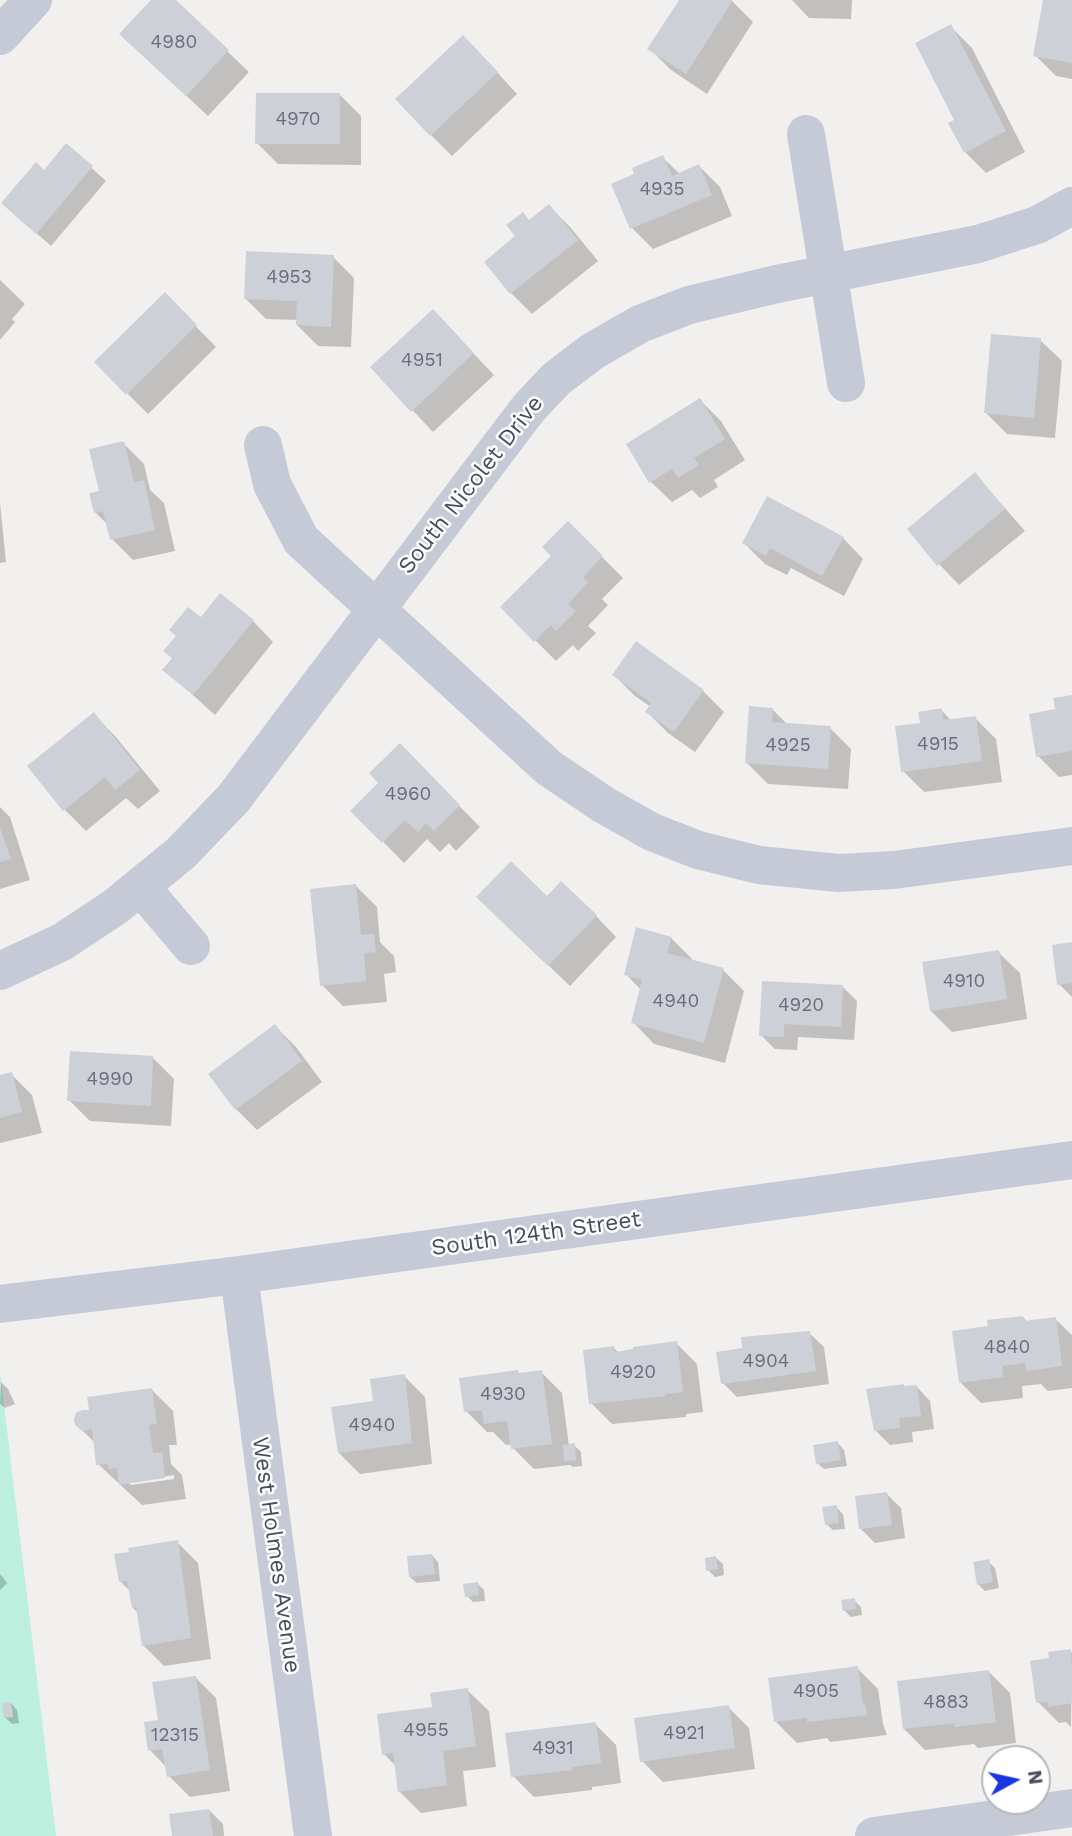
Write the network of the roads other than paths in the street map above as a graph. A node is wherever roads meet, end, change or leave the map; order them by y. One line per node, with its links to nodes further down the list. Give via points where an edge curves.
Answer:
1 (33, 0): 2 (street)
2 (0, 36)
3 (806, 134): 5 (street)
4 (1072, 206): 5 (street, South Nicolet Drive, via 1037,225 1000,237)
5 (829, 274): 6 (street); 8 (street, South Nicolet Drive, via 679,308 593,351 527,409)
6 (846, 383)
7 (263, 445): 8 (street, via 272,484 301,540)
8 (375, 609): 9 (street, via 549,768 652,832 698,850 759,865 839,873); 10 (street, South Nicolet Drive, via 233,799)
9 (1072, 846)
10 (141, 887): 11 (street); 12 (street, South Nicolet Drive, via 62,942)
11 (191, 946)
12 (0, 971)
13 (1072, 1160): 14 (street, South 124th Street)
14 (239, 1275): 15 (street, South 124th Street); 17 (street, West Holmes Avenue)
15 (0, 1304)
16 (1072, 1808): 18 (street)
17 (313, 1836)
18 (874, 1836)

